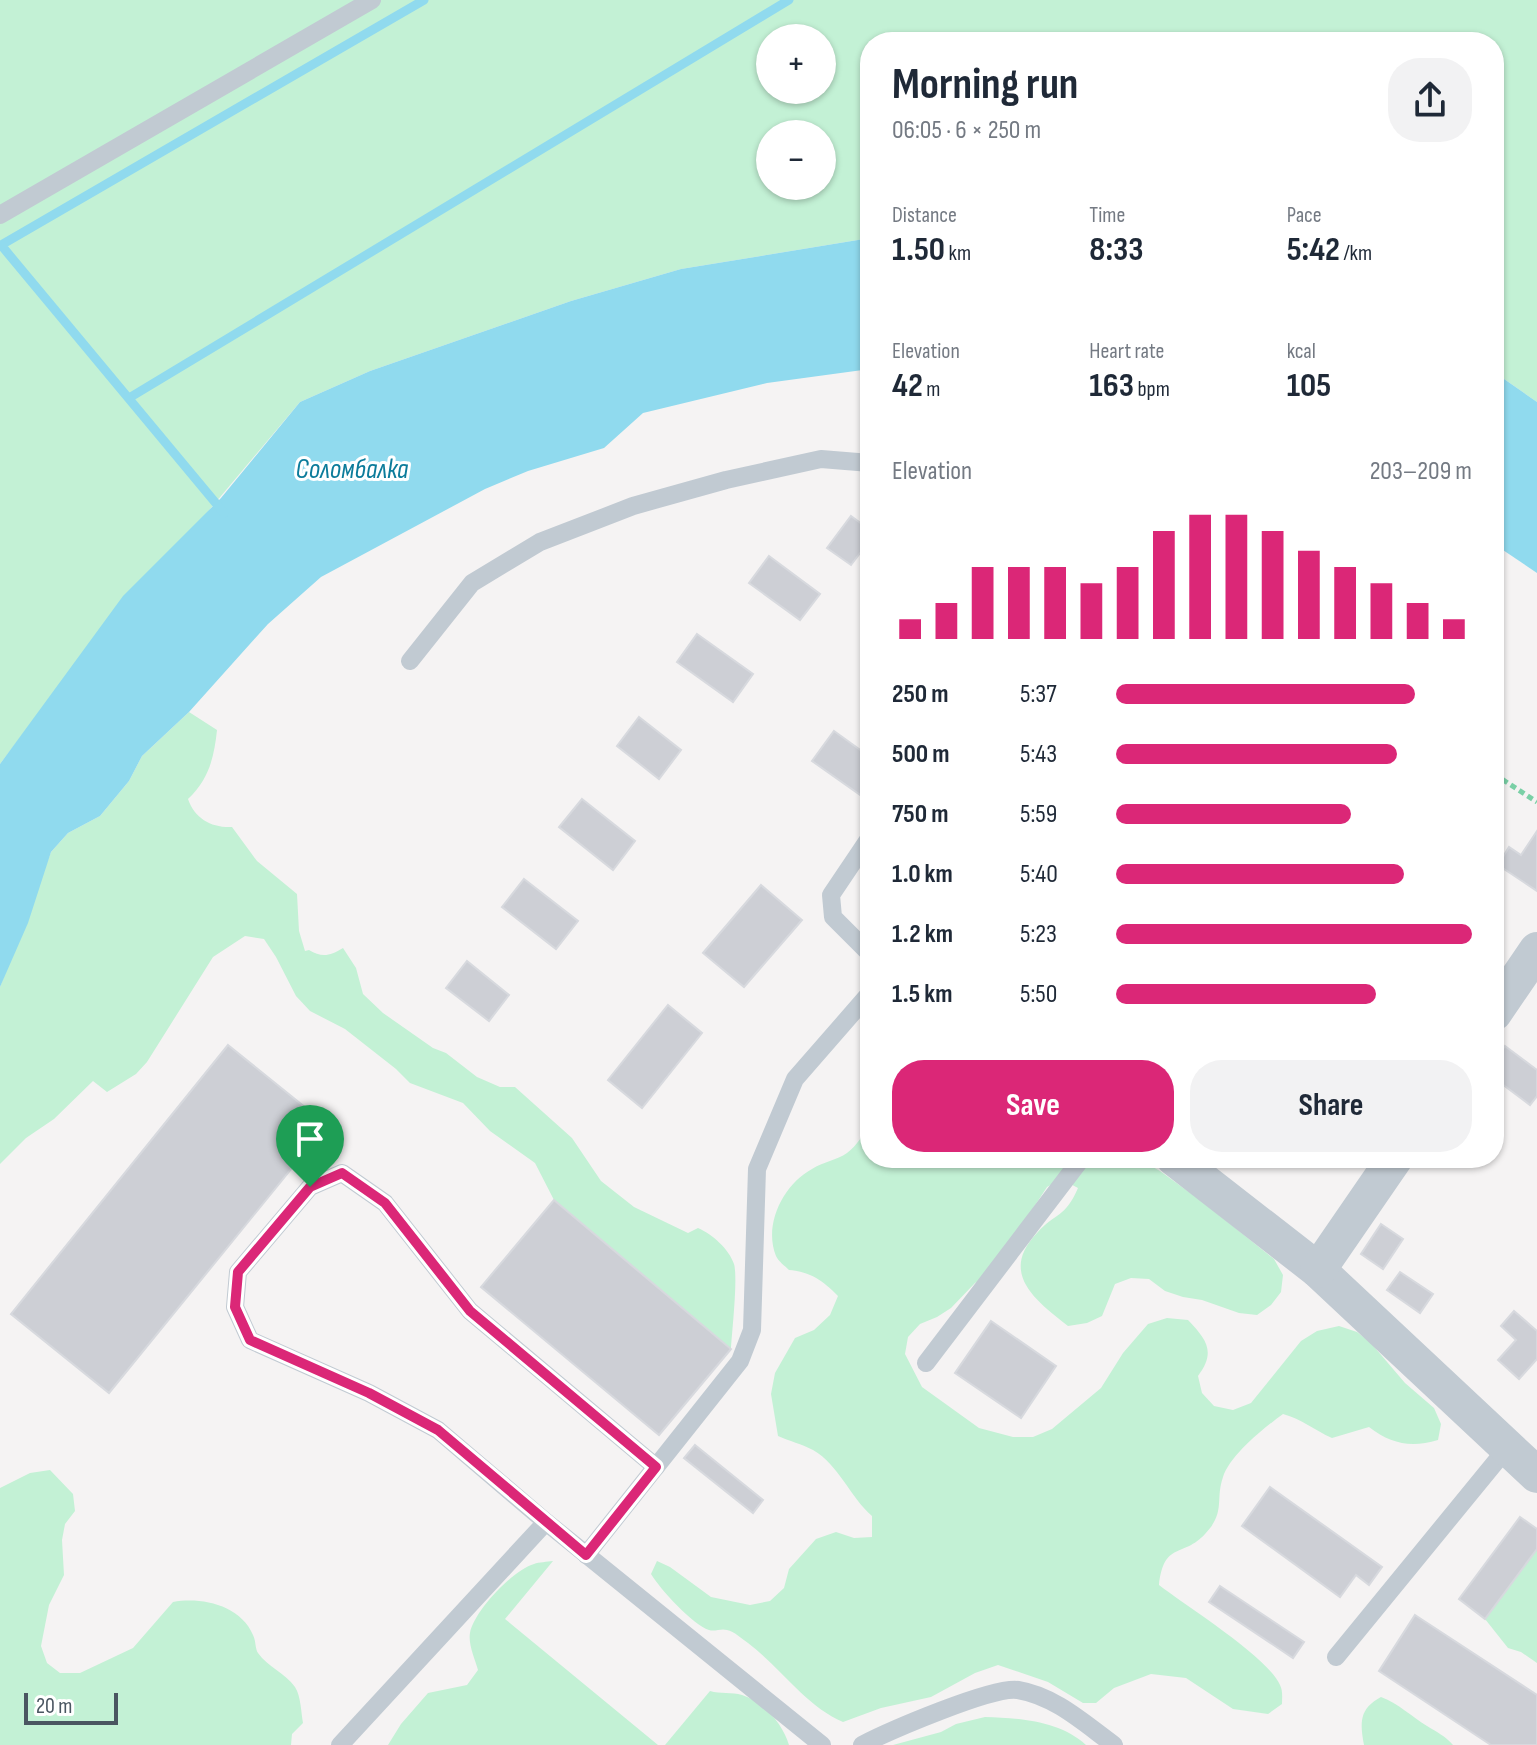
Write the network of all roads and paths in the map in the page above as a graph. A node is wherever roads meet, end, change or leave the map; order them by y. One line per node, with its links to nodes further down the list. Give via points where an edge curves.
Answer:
1 (372, 0): 2 (lane)
2 (0, 215)
3 (860, 462): 4 (lane, via 821,459 726,480 633,506 540,542 472,583)
4 (410, 661)
5 (1504, 781): 6 (path)
6 (1537, 802)
7 (860, 852): 8 (lane, via 831,895 833,917)
8 (860, 944)
9 (1537, 950): 10 (street)
10 (1504, 998)
11 (860, 1004): 18 (lane, via 795,1079 757,1169 752,1330 740,1361)
12 (1074, 1168): 16 (lane)
13 (1187, 1168): 15 (street)
14 (1388, 1168): 15 (street)
15 (1318, 1270): 17 (street)
16 (926, 1363)
17 (1507, 1448): 19 (street); 22 (lane)
18 (656, 1467): 20 (lane, via 470,1311 385,1203 342,1173 310,1187 238,1272 235,1307 250,1340 438,1430); 21 (lane)
19 (1537, 1475)
20 (546, 1522): 21 (lane); 23 (lane)
21 (586, 1555): 24 (lane)
22 (1336, 1657)
23 (340, 1745)
24 (822, 1745)
25 (862, 1745): 26 (lane, via 988,1693 1017,1689 1053,1702)
26 (1114, 1745)

